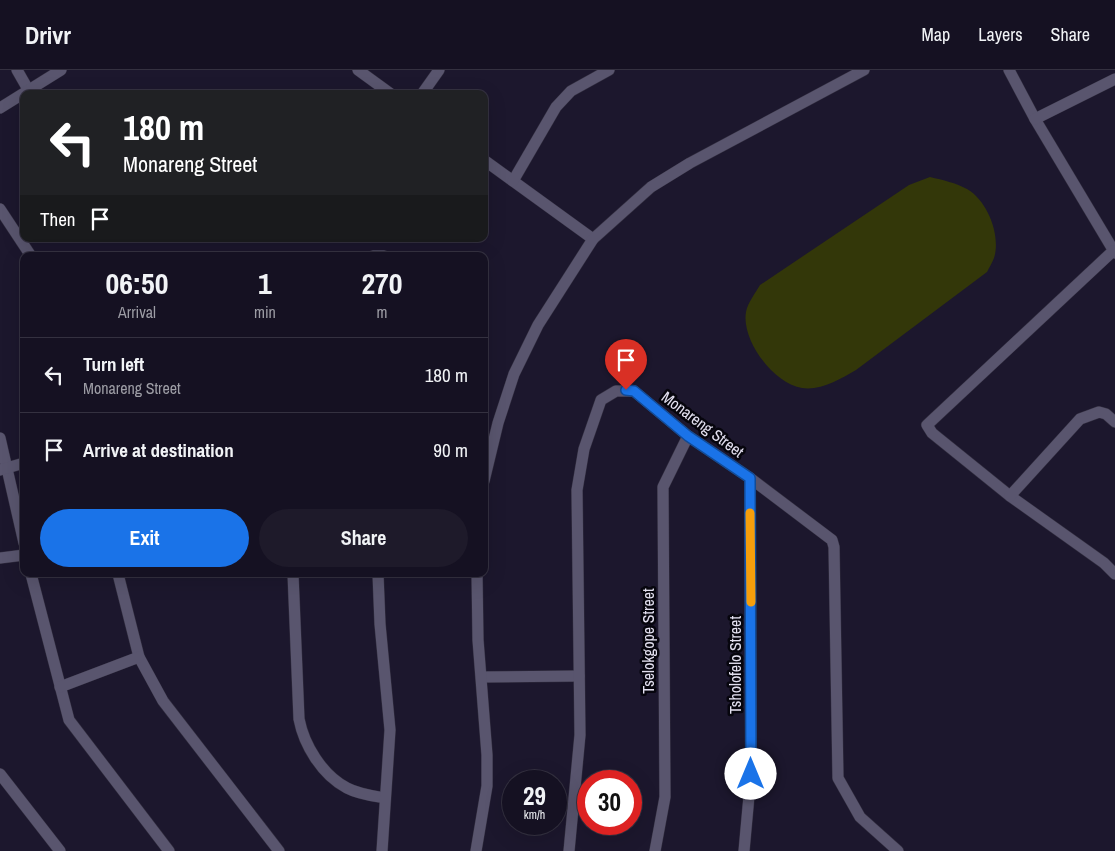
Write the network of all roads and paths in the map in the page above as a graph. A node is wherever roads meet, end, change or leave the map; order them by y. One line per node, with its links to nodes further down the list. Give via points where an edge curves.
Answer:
1 (17, 70): 9 (street)
2 (61, 70): 10 (street)
3 (358, 70): 11 (street)
4 (439, 70): 12 (street)
5 (608, 70): 17 (street, via 571,91 556,107)
6 (864, 70): 20 (street, via 651,187)
7 (1009, 70): 15 (street)
8 (1114, 82): 15 (street)
9 (28, 90)
10 (31, 90)
11 (386, 90)
12 (425, 90)
13 (20, 96): 14 (street)
14 (0, 108)
15 (1035, 119): 21 (street)
16 (488, 163): 17 (street)
17 (513, 181): 20 (street)
18 (0, 209): 19 (street)
19 (20, 239)
20 (594, 239): 26 (street, via 538,325 514,374)
21 (1114, 252): 29 (street, via 927,425 932,433)
22 (1115, 422): 29 (street, via 1099,412 1080,419)
23 (688, 436): 28 (street, Monareng Street); 40 (street, Monareng Street, via 634,391 616,391 600,400 584,449 577,490); 51 (street, Tselokgope Street, via 663,487 665,796)
24 (0, 438): 27 (street)
25 (20, 464): 27 (street)
26 (488, 464)
27 (4, 468): 30 (street)
28 (750, 478): 52 (street, Tsholofelo Street, via 751,774); 53 (street, Monareng Street, via 832,540 838,778 860,816)
29 (1010, 496): 33 (street, via 1104,562)
30 (20, 528)
31 (20, 556): 32 (street)
32 (0, 558)
33 (1115, 574)
34 (32, 577): 42 (street)
35 (119, 577): 39 (street)
36 (293, 577): 44 (street, via 302,733 315,757 346,788)
37 (378, 577): 44 (street, via 390,730)
38 (476, 577): 41 (street)
39 (139, 656): 42 (street); 47 (street, via 169,709)
40 (579, 676): 41 (street); 50 (street, Monareng Street, via 580,735)
41 (482, 677): 49 (street, via 487,786)
42 (60, 687): 46 (street, via 74,729)
43 (0, 774): 45 (street)
44 (385, 798): 48 (street)
45 (60, 851)
46 (169, 851)
47 (279, 851)
48 (382, 851)
49 (476, 851)
50 (569, 851)
51 (655, 851)
52 (744, 851)
53 (898, 851)

